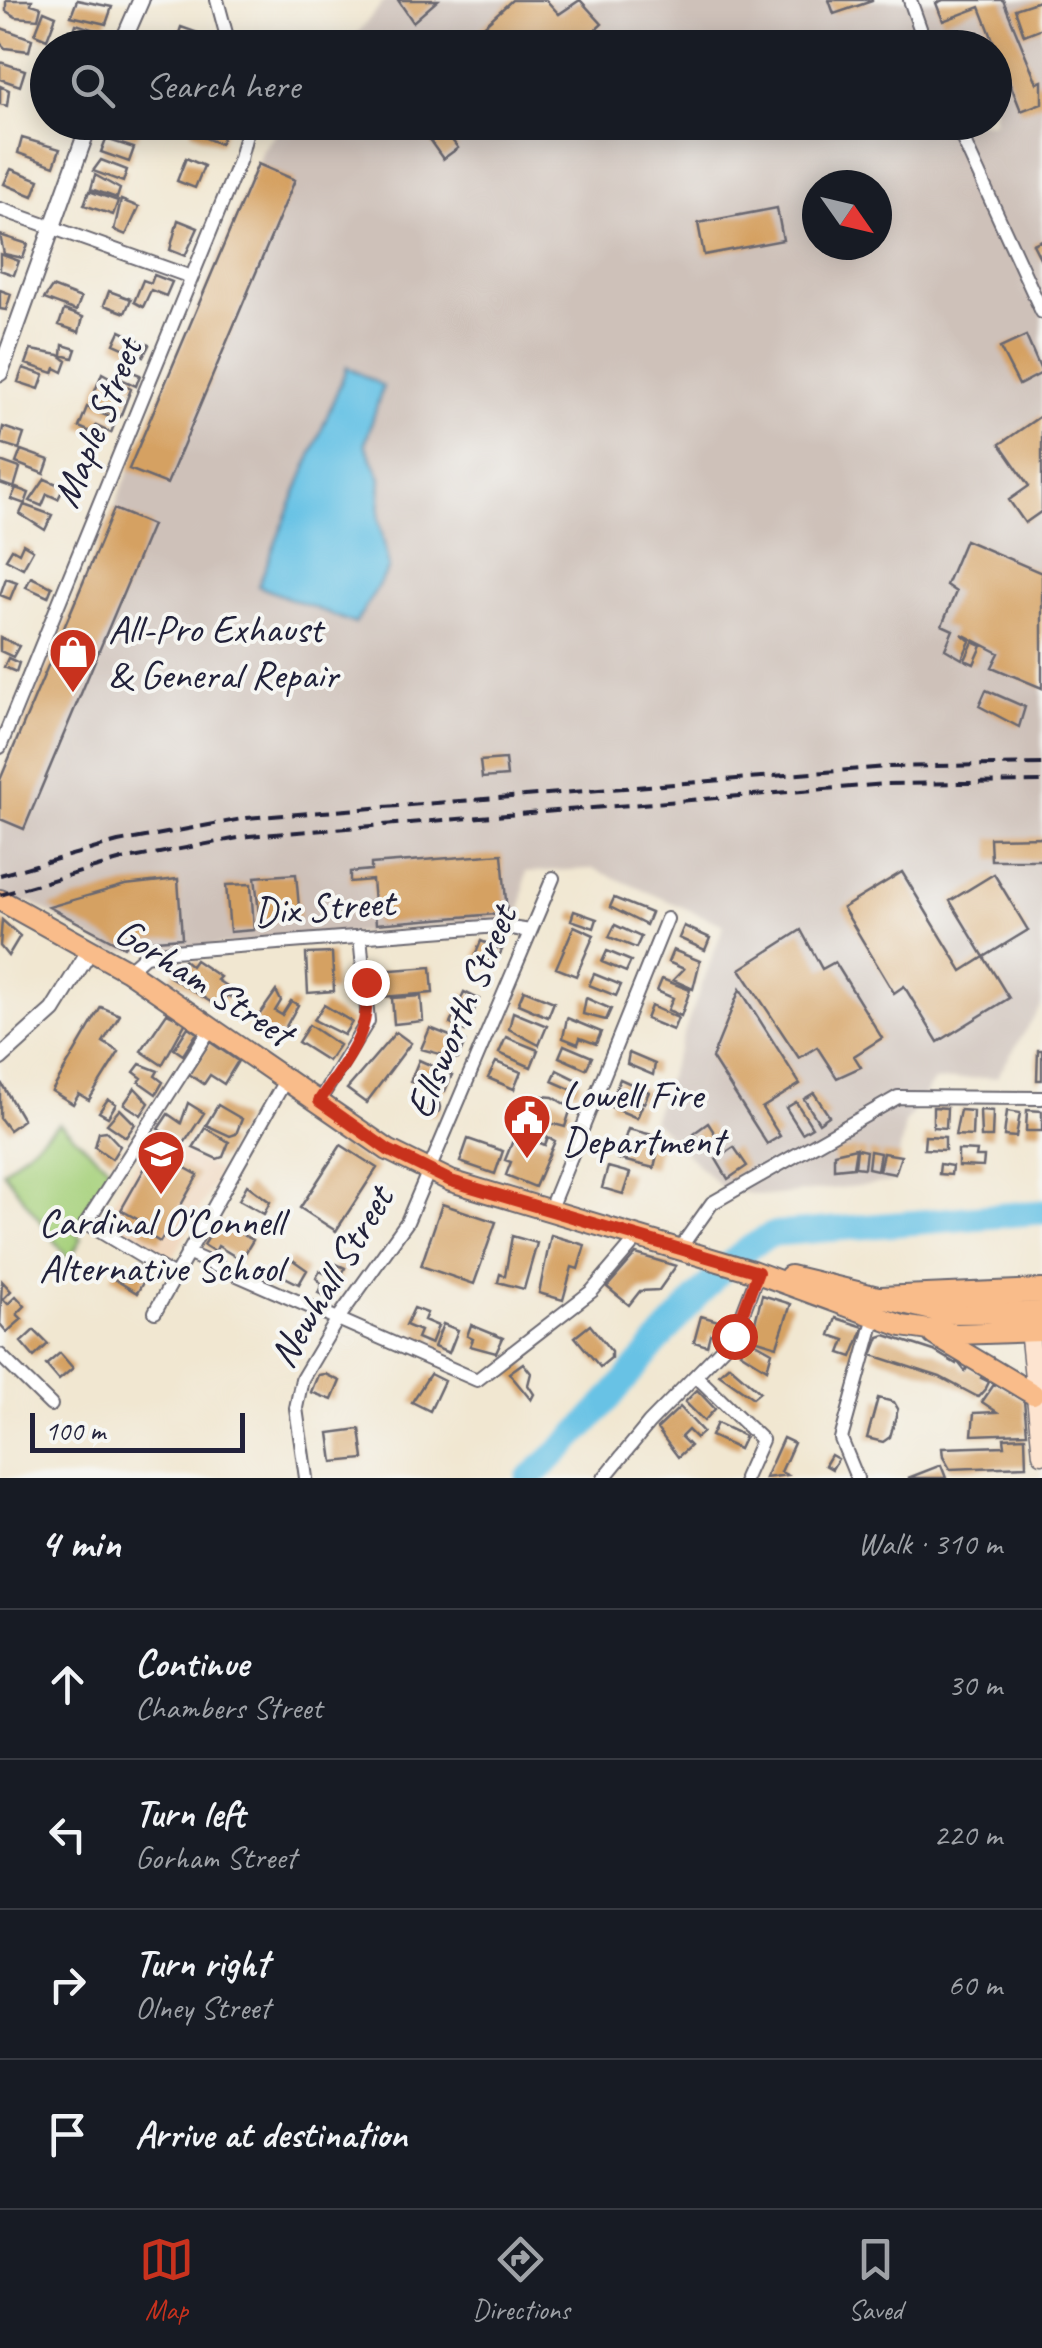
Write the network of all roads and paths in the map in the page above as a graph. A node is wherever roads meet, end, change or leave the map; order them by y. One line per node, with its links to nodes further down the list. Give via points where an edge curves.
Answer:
1 (140, 0): 4 (street)
2 (216, 0): 5 (street)
3 (910, 0): 6 (street)
4 (128, 30)
5 (225, 30)
6 (920, 30)
7 (84, 140): 11 (street)
8 (245, 140): 12 (street, Maple Street)
9 (962, 140): 13 (street)
10 (0, 210): 11 (street)
11 (53, 228): 12 (street); 14 (street)
12 (192, 277): 15 (street, Maple Street)
13 (1042, 312)
14 (0, 373)
15 (0, 747)
16 (554, 878): 19 (street, Ellsworth Street)
17 (0, 900): 21 (main road, Gorham Street)
18 (667, 919): 29 (street)
19 (530, 931): 20 (street, Dix Street, via 498,926); 28 (street, Ellsworth Street)
20 (360, 936): 22 (street, Dix Street, via 173,951 145,956); 27 (street, via 368,1022)
21 (90, 950): 22 (main road, Gorham Street); 24 (street, via 53,1010)
22 (128, 971): 23 (main road, Gorham Street)
23 (212, 1026): 25 (main road, Gorham Street); 34 (street, via 86,1223)
24 (0, 1058)
25 (287, 1077): 27 (main road, Gorham Street); 32 (street)
26 (1042, 1098): 31 (street, via 898,1097 722,1196 701,1214)
27 (319, 1101): 28 (main road, Gorham Street)
28 (428, 1171): 29 (main road, Gorham Street); 38 (street, Newhall Street, via 407,1222)
29 (549, 1212): 30 (main road, Gorham Street)
30 (639, 1236): 31 (main road, Gorham Street); 38 (street, via 592,1292 477,1380)
31 (680, 1248): 33 (main road, Gorham Street)
32 (187, 1252): 34 (street); 38 (street)
33 (755, 1272): 36 (main road, Gorham Street); 42 (street, via 742,1324)
34 (174, 1276): 37 (street)
35 (1042, 1291): 36 (highway)
36 (878, 1307): 39 (main road, Gorham Street); 40 (main road, Gorham Street); 49 (street, via 841,1439)
37 (155, 1312)
38 (337, 1320): 46 (street, Newhall Street, via 298,1392)
39 (1035, 1322): 40 (main road); 43 (main road)
40 (928, 1331): 43 (main road)
41 (0, 1355): 44 (street)
42 (696, 1376): 47 (street); 48 (street, via 762,1440)
43 (1037, 1397): 45 (main road)
44 (51, 1405)
45 (1042, 1454)
46 (306, 1478)
47 (604, 1478)
48 (745, 1478)
49 (856, 1478)

